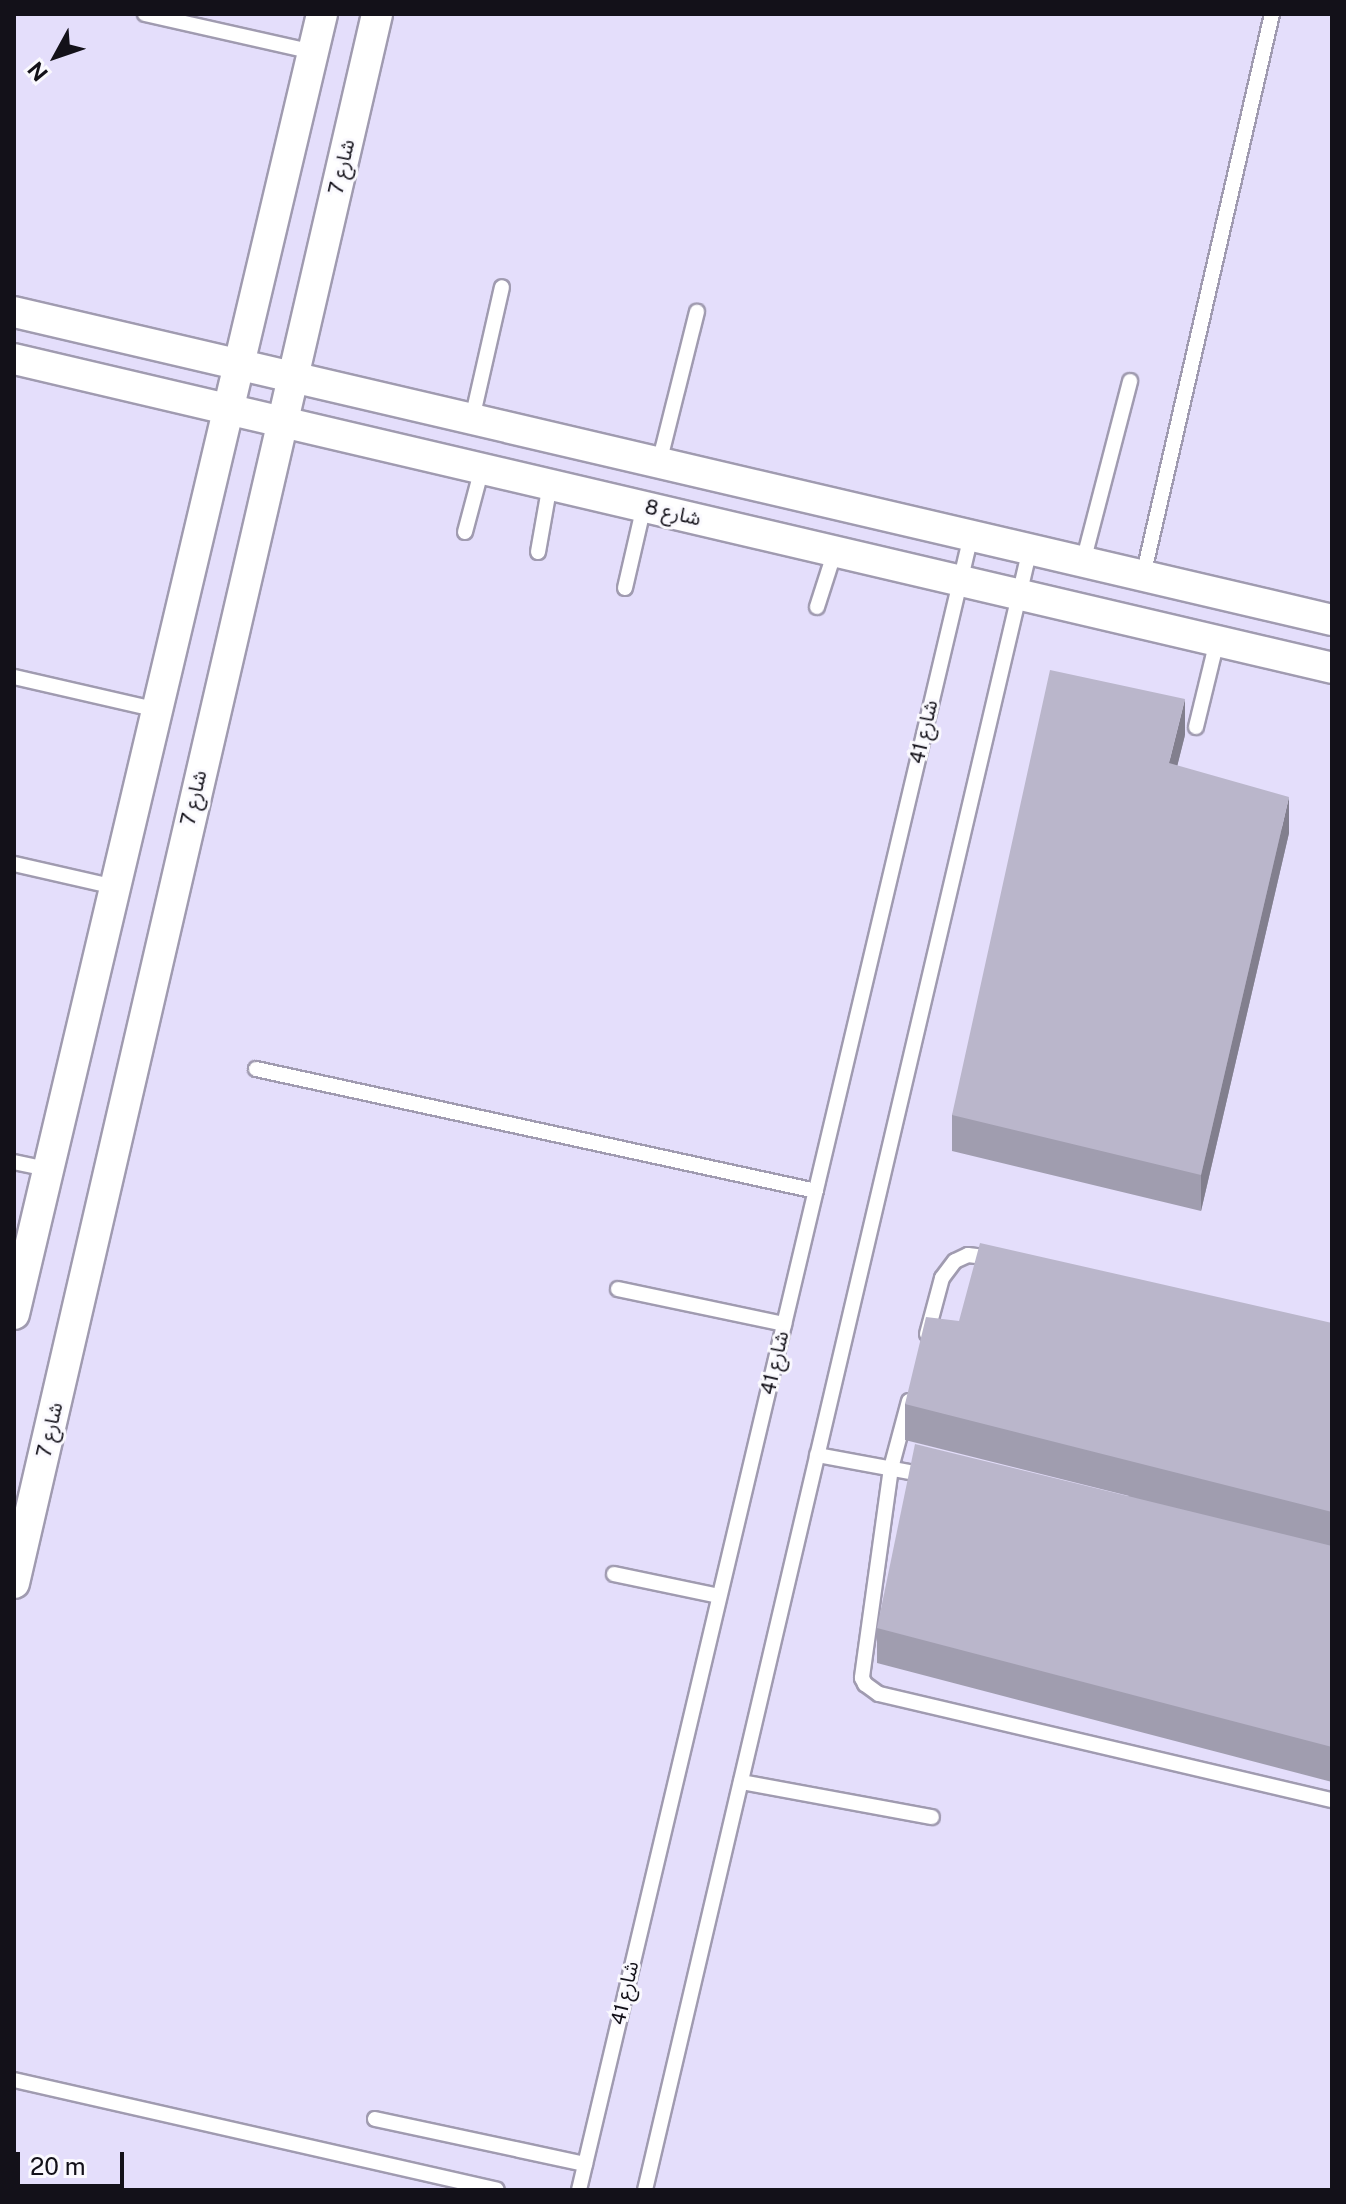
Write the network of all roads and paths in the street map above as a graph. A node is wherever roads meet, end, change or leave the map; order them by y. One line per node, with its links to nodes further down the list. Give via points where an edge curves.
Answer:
1 (145, 14): 5 (lane)
2 (322, 14): 5 (street)
3 (377, 14): 11 (street, شارع 7)
4 (1272, 14): 26 (lane)
5 (313, 52): 10 (street)
6 (502, 287): 14 (lane)
7 (14, 312): 10 (street)
8 (697, 312): 16 (lane)
9 (14, 359): 13 (street, شارع 8)
10 (239, 365): 11 (street); 13 (street)
11 (294, 377): 14 (street); 15 (street, شارع 7)
12 (1130, 381): 25 (lane)
13 (229, 409): 15 (street, شارع 8); 35 (street)
14 (472, 419): 16 (street)
15 (282, 421): 17 (street, شارع 8); 53 (street, شارع 7)
16 (659, 463): 21 (street)
17 (482, 468): 18 (street, شارع 8); 20 (lane)
18 (550, 484): 19 (street, شارع 8); 24 (lane)
19 (644, 506): 23 (street, شارع 8); 28 (lane)
20 (465, 532)
21 (971, 536): 22 (street); 27 (lane, شارع 41)
22 (1030, 549): 25 (street); 29 (lane)
23 (835, 551): 27 (street, شارع 8); 30 (lane)
24 (538, 552)
25 (1083, 562): 26 (street)
26 (1143, 576): 31 (street)
27 (960, 580): 29 (street, شارع 8); 42 (lane, شارع 41)
28 (625, 588)
29 (1020, 594): 32 (street, شارع 8); 49 (lane)
30 (817, 607)
31 (1332, 620)
32 (1217, 641): 33 (street, شارع 8); 36 (lane)
33 (1332, 668)
34 (14, 677): 35 (lane)
35 (158, 710): 38 (street)
36 (1196, 727)
37 (14, 864): 38 (lane)
38 (115, 887): 41 (street)
39 (256, 1069): 42 (lane)
40 (14, 1162): 41 (lane)
41 (48, 1169): 45 (street)
42 (816, 1191): 46 (lane, شارع 41)
43 (1002, 1260): 47 (lane, via 968,1255 955,1261 942,1278)
44 (618, 1289): 46 (lane)
45 (14, 1314)
46 (784, 1324): 54 (lane, شارع 41)
47 (923, 1351)
48 (915, 1380): 50 (lane)
49 (817, 1455): 50 (lane); 55 (lane)
50 (891, 1468): 51 (lane); 56 (lane, via 862,1678 871,1689)
51 (937, 1478)
52 (614, 1574): 54 (lane)
53 (14, 1583)
54 (719, 1596): 60 (lane, شارع 41)
55 (741, 1782): 57 (lane); 63 (lane)
56 (1332, 1800)
57 (932, 1817)
58 (14, 2080): 61 (lane)
59 (375, 2119): 60 (lane)
60 (585, 2164): 62 (lane, شارع 41)
61 (497, 2190)
62 (579, 2190)
63 (645, 2190)

